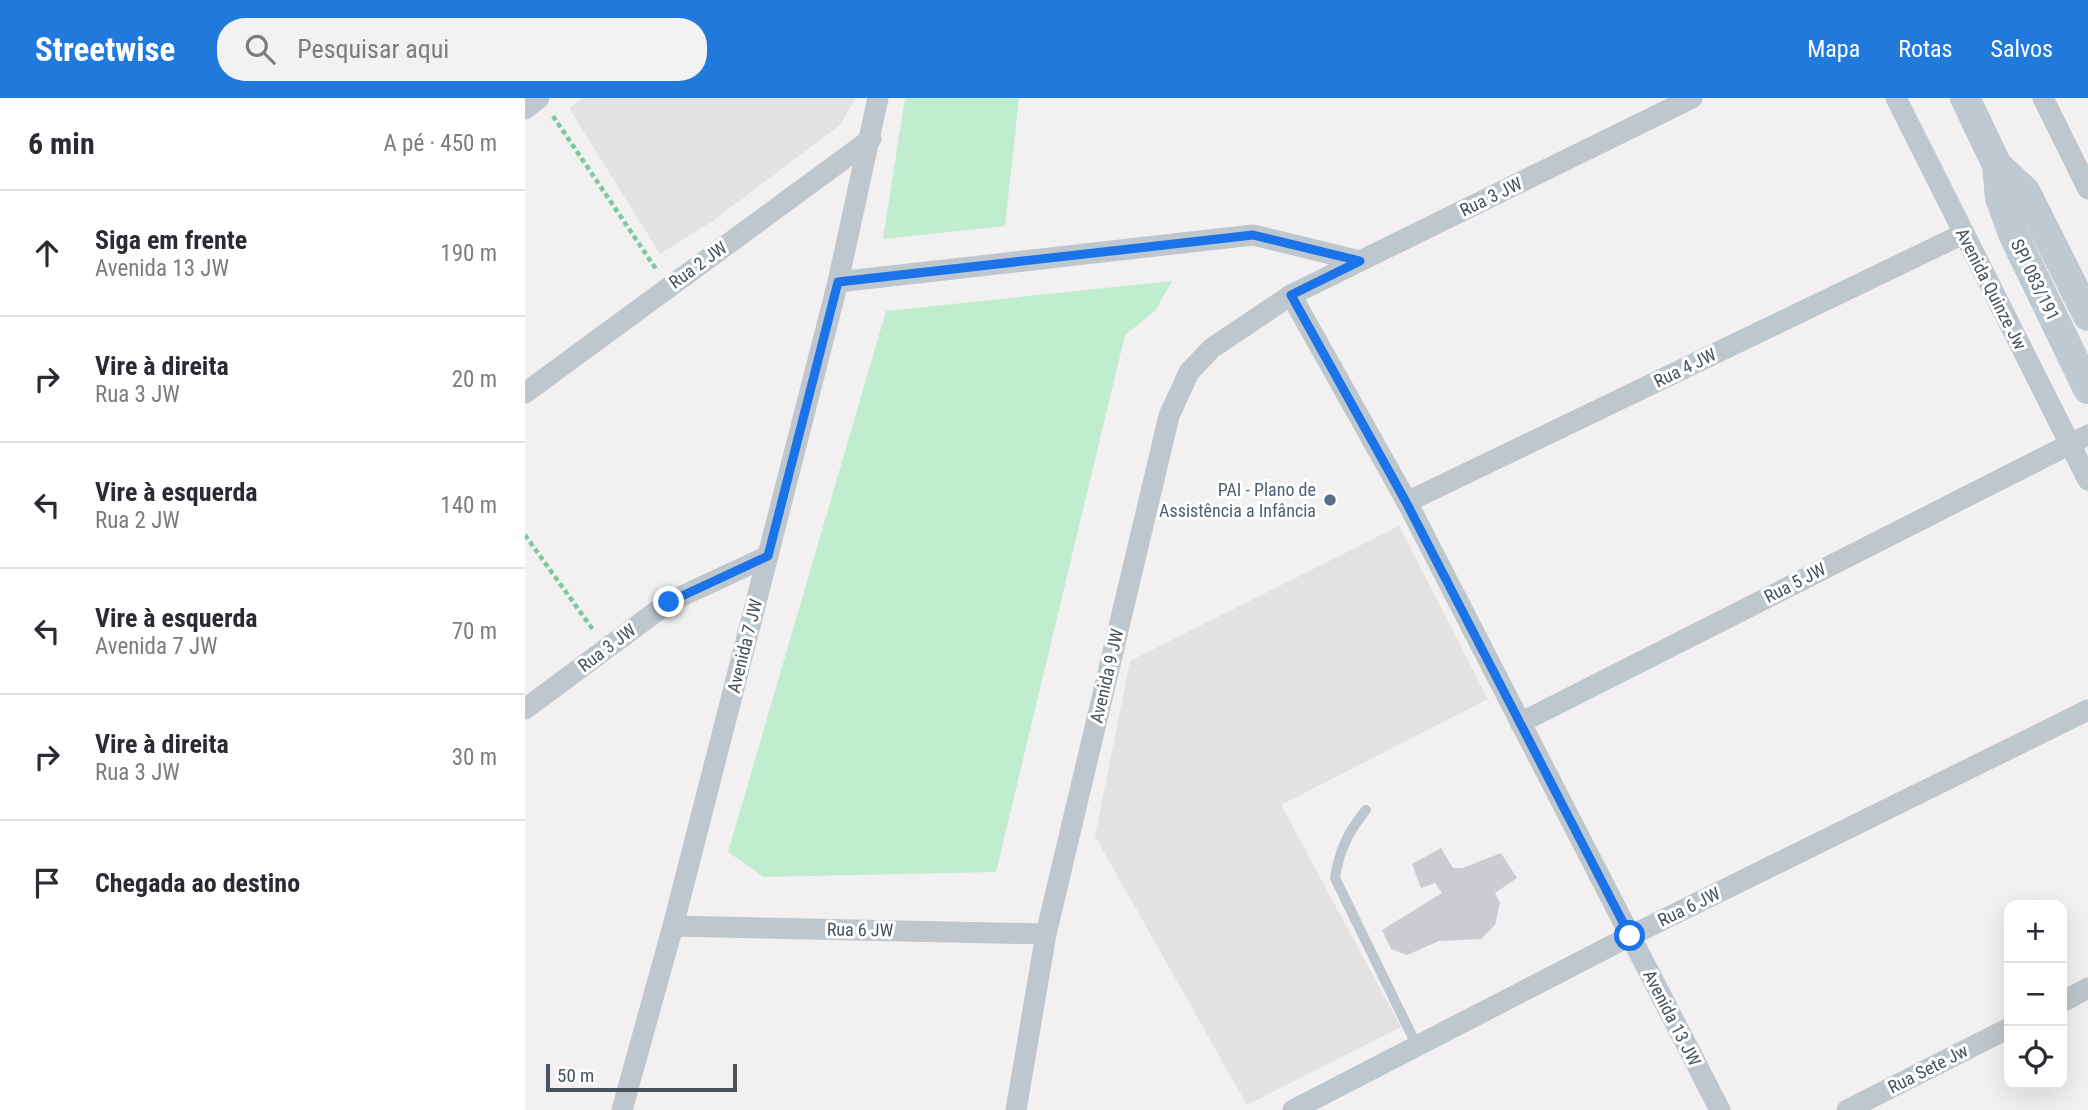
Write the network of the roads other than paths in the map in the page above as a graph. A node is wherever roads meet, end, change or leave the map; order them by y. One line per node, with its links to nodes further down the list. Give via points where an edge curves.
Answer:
1 (878, 98): 8 (street, Avenida 7 JW)
2 (1692, 98): 12 (street, Rua 3 JW)
3 (1896, 98): 11 (street, Avenida Quinze Jw)
4 (1965, 98): 9 (main road, SPI 083/191)
5 (2043, 98): 10 (street)
6 (544, 104): 7 (street)
7 (525, 109)
8 (871, 139): 13 (street, Avenida 7 JW); 17 (street, Rua 2 JW)
9 (1997, 165): 15 (main road, SPI 083/191, via 2025,191); 16 (main road, SPI 083/191, via 2000,198 2013,234)
10 (2088, 189)
11 (1963, 234): 18 (street, Avenida Quinze Jw); 20 (street, Rua 4 JW)
12 (1360, 261): 13 (street, via 1253,235); 14 (street, Rua 3 JW)
13 (838, 282): 21 (street, Avenida 7 JW)
14 (1291, 295): 20 (street, Avenida 13 JW); 27 (street, Avenida 9 JW, via 1212,348 1189,372 1169,416)
15 (2088, 316)
16 (2088, 389)
17 (525, 393)
18 (2079, 438): 19 (street, Avenida Quinze Jw); 24 (street, Rua 5 JW)
19 (2088, 480)
20 (1406, 502): 24 (street, Avenida 13 JW)
21 (768, 556): 22 (street, Rua 3 JW, via 669,602); 26 (street, Avenida 7 JW)
22 (525, 709)
23 (2088, 710): 28 (street, Rua 6 JW)
24 (1520, 723): 28 (street, Avenida 13 JW)
25 (1366, 810): 32 (lane, via 1349,830 1335,878)
26 (673, 926): 27 (street, Rua 6 JW); 33 (street, Avenida 7 JW)
27 (1046, 933): 34 (street, Avenida 9 JW)
28 (1630, 936): 32 (street, Rua 6 JW); 36 (street, Avenida 13 JW)
29 (2088, 988): 30 (street)
30 (2067, 999)
31 (2004, 1031): 37 (street, Rua Sete Jw)
32 (1417, 1046): 35 (street, Rua 6 JW)
33 (622, 1110)
34 (1016, 1110)
35 (1293, 1110)
36 (1720, 1110)
37 (1846, 1110)

